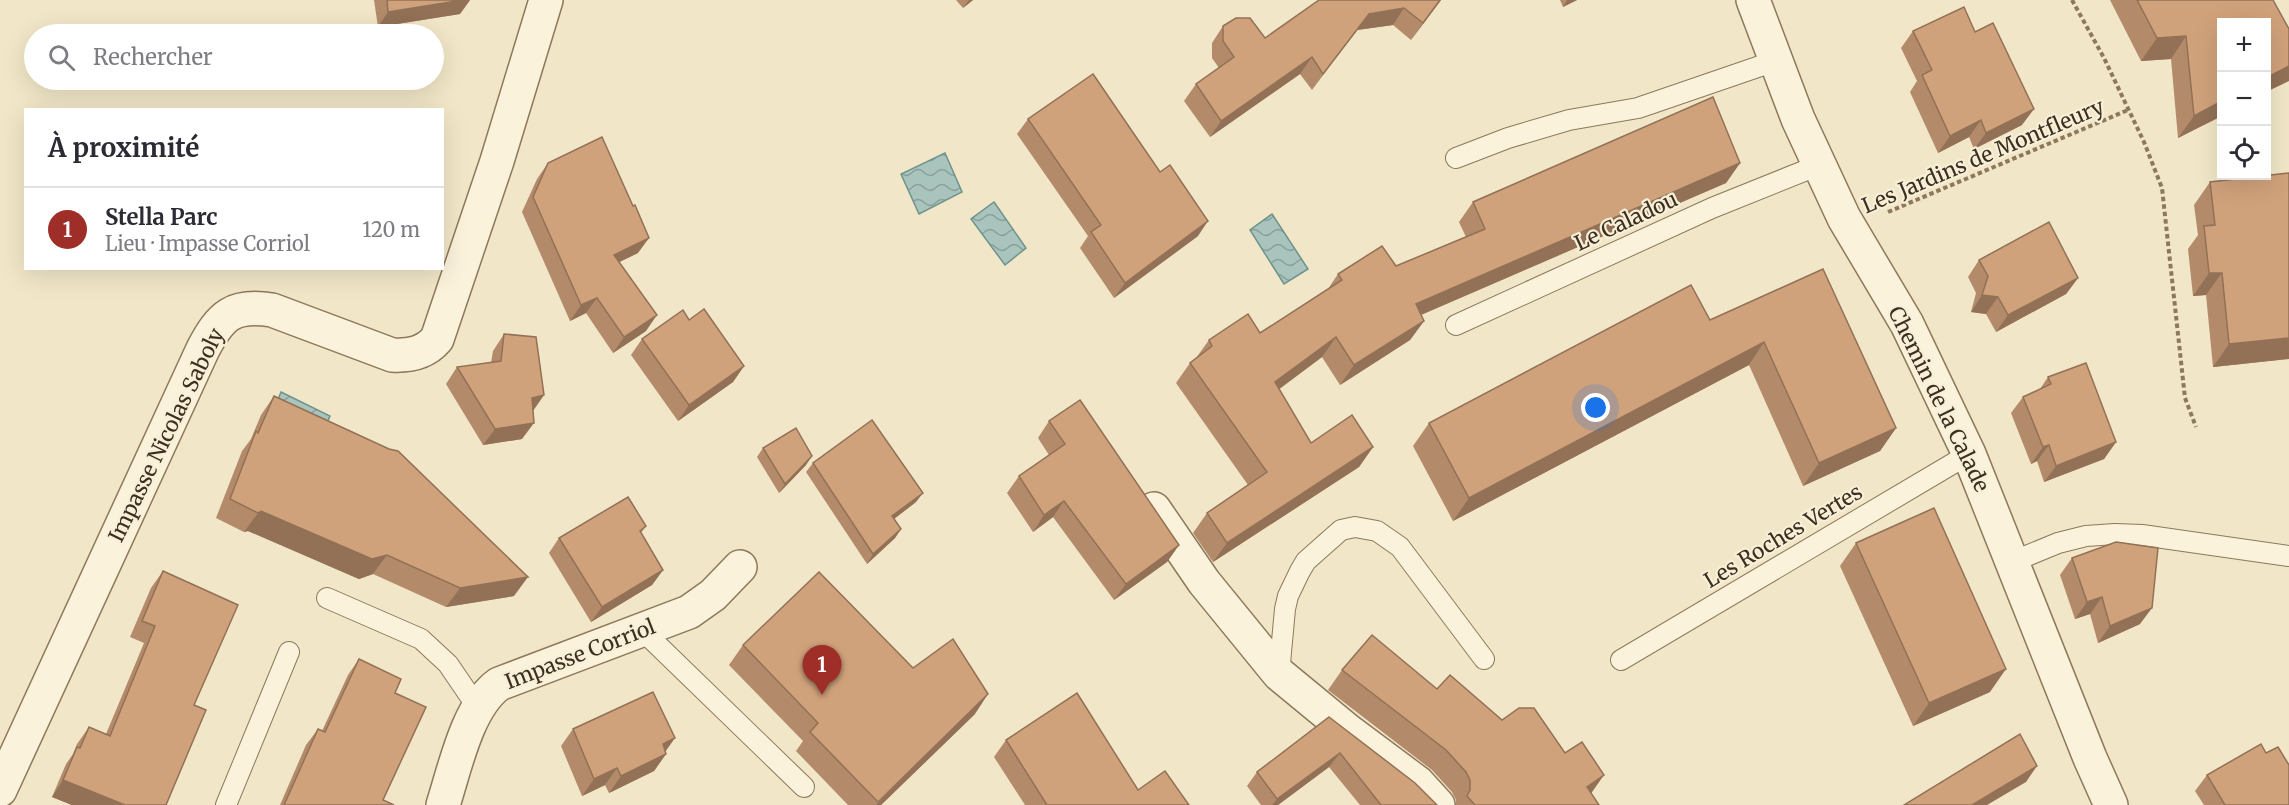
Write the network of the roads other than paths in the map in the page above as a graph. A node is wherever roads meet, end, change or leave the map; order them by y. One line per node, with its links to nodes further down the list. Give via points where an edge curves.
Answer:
1 (546, 0): 20 (street, Impasse Nicolas Saboly, via 494,172 437,339 418,353 392,355 272,310 239,309 218,323)
2 (1753, 0): 3 (street, Chemin de la Calade)
3 (1775, 61): 4 (lane, via 1638,108 1569,120); 5 (street, Chemin de la Calade)
4 (1456, 158)
5 (1819, 165): 6 (lane, Le Caladou, via 1712,208); 7 (street, Chemin de la Calade, via 1849,229 1907,324)
6 (1456, 325)
7 (1969, 454): 10 (street, Chemin de la Calade); 16 (lane, Les Roches Vertes)
8 (1137, 485): 17 (street, via 1204,582)
9 (2289, 556): 10 (lane, via 2115,534 2058,543)
10 (2012, 562): 24 (street, Chemin de la Calade)
11 (740, 567): 13 (street, Impasse Corriol, via 713,595 689,612)
12 (327, 598): 18 (lane, via 421,639 448,664)
13 (642, 630): 18 (street, Impasse Corriol, via 500,684); 19 (lane)
14 (289, 652): 21 (lane)
15 (1484, 659): 17 (lane, via 1400,547 1377,531 1355,527 1341,530 1299,571 1285,609)
16 (1621, 660)
17 (1279, 674): 23 (street, via 1418,783)
18 (478, 708): 22 (street, Impasse Corriol)
19 (804, 788)
20 (0, 790)
21 (226, 805)
22 (443, 805)
23 (1438, 805)
24 (2111, 805)

